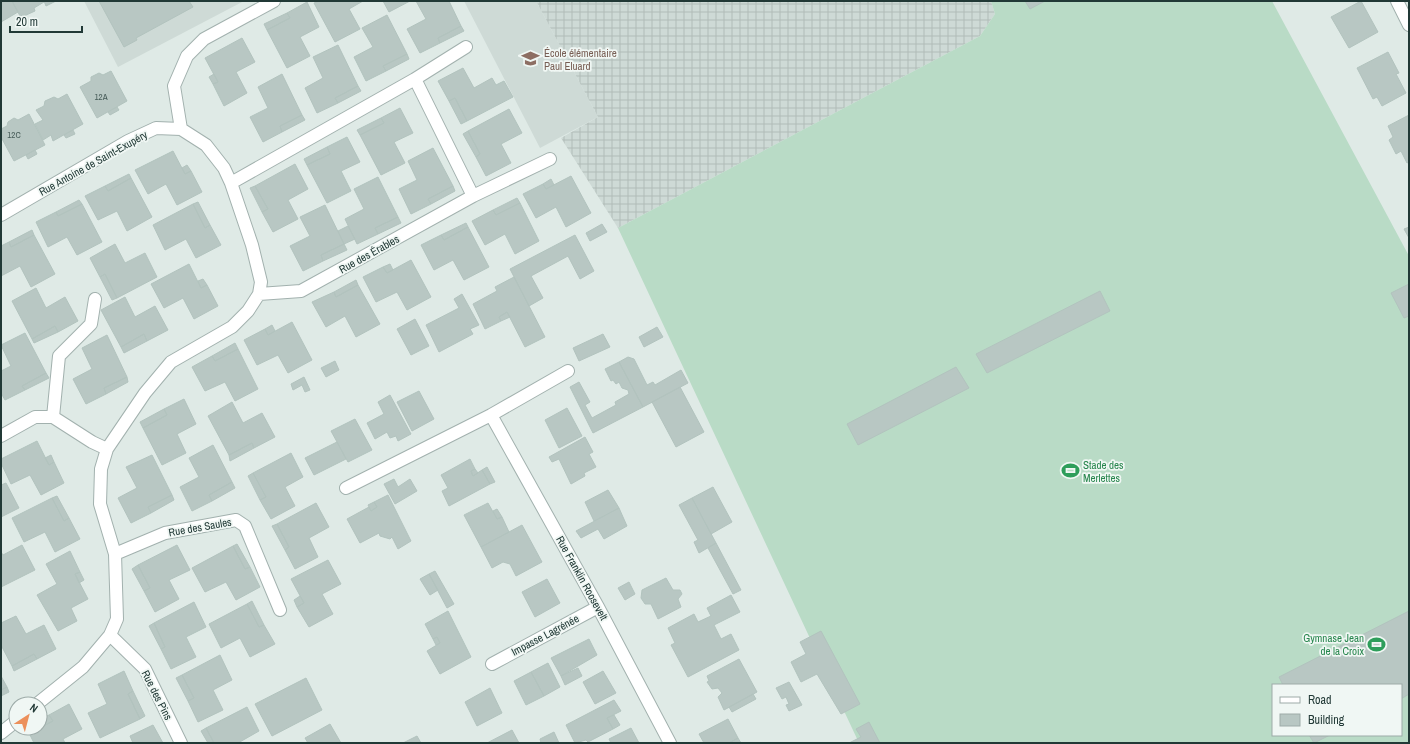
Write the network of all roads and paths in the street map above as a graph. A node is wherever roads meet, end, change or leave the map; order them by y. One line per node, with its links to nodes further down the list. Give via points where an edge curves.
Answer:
1 (274, 1): 6 (street, via 204,39 187,56 174,86)
2 (1397, 1): 3 (street)
3 (1409, 25)
4 (466, 47): 5 (street)
5 (415, 79): 8 (street); 9 (street)
6 (181, 129): 8 (street, via 206,145 224,168); 10 (street, Rue Antoine de Saint-Exupéry, via 156,128 128,141)
7 (550, 159): 9 (street, Rue des Érables)
8 (231, 183): 11 (street, via 252,245 261,282)
9 (473, 196): 11 (street, Rue des Érables, via 301,291)
10 (1, 215)
11 (259, 294): 17 (street, via 248,311 232,327 171,362 145,393)
12 (95, 299): 15 (street, via 91,324 59,356)
13 (568, 371): 14 (street)
14 (491, 415): 18 (street); 20 (street, Rue Franklin Roosevelt)
15 (53, 417): 16 (street, via 35,417); 17 (street)
16 (1, 436)
17 (107, 450): 19 (street, via 101,469 100,504)
18 (346, 488)
19 (115, 554): 21 (street, Rue des Saules, via 164,533 236,520 245,526); 22 (street, via 117,619)
20 (598, 607): 23 (street, Impasse Lagrénée); 26 (street, Rue Franklin Roosevelt)
21 (280, 610)
22 (110, 635): 24 (street, via 83,667); 25 (street, Rue des Pins, via 145,669)
23 (492, 664)
24 (47, 696)
25 (181, 743)
26 (670, 743)

